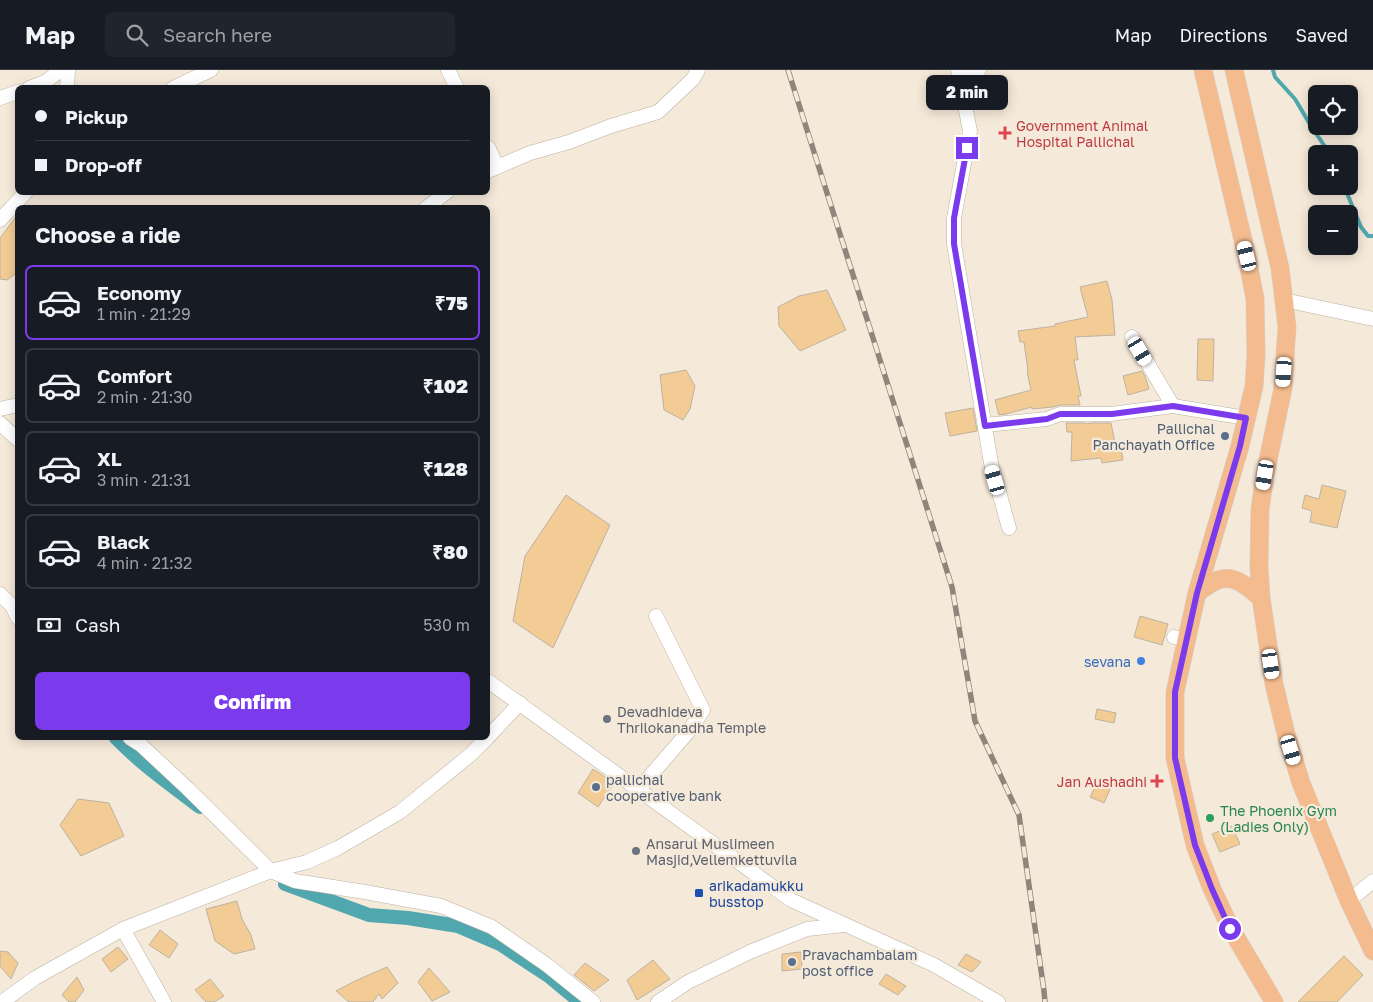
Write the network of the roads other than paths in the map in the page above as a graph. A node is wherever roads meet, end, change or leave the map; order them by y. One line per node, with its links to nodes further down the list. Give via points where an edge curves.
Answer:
1 (61, 70): 10 (street)
2 (68, 70): 11 (street)
3 (211, 70): 12 (street)
4 (448, 70): 13 (street)
5 (698, 70): 16 (street, via 693,79 658,112)
6 (979, 70): 9 (street)
7 (1203, 70): 27 (main road, via 1255,299 1254,386)
8 (1234, 70): 21 (main road, via 1280,268)
9 (958, 71): 29 (street, via 970,131 954,218 954,244)
10 (37, 85)
11 (67, 85)
12 (179, 85)
13 (456, 85)
14 (15, 93): 15 (street)
15 (0, 98)
16 (492, 168)
17 (23, 195): 20 (street)
18 (444, 195): 19 (street)
19 (430, 205)
20 (0, 220)
21 (1284, 300): 22 (street); 34 (main road, via 1287,327 1283,388 1260,509 1258,566)
22 (1373, 318)
23 (1132, 337): 25 (street)
24 (15, 406): 26 (street)
25 (1173, 406): 27 (street); 29 (street, via 1112,414 1060,414 1047,419)
26 (0, 409)
27 (1246, 418): 32 (main road)
28 (0, 423): 30 (street)
29 (985, 426): 31 (street, via 991,464)
30 (15, 437)
31 (1009, 528)
32 (1197, 593): 34 (main road, via 1217,580 1229,578 1244,584); 54 (main road, via 1180,638 1175,692 1175,758 1195,845 1212,889 1230,929)
33 (0, 594): 35 (street)
34 (1261, 598): 45 (main road, via 1274,684 1286,734 1301,783)
35 (15, 612)
36 (656, 616): 42 (street, via 703,710)
37 (490, 682): 38 (street)
38 (520, 703): 39 (street); 42 (street)
39 (490, 734)
40 (134, 740): 43 (street)
41 (484, 740): 43 (street, via 400,812 338,848)
42 (638, 790): 46 (street, via 791,900)
43 (271, 872): 47 (street); 51 (street, via 295,881 441,906 492,927 548,965)
44 (1373, 881): 45 (street)
45 (1349, 901): 48 (main road)
46 (846, 925): 52 (street, via 807,929 752,951 688,982); 53 (street, via 934,965)
47 (123, 929): 49 (street, via 35,978); 50 (street)
48 (1373, 951)
49 (2, 1002)
50 (164, 1002)
51 (593, 1002)
52 (658, 1002)
53 (998, 1002)
54 (1274, 1002)

